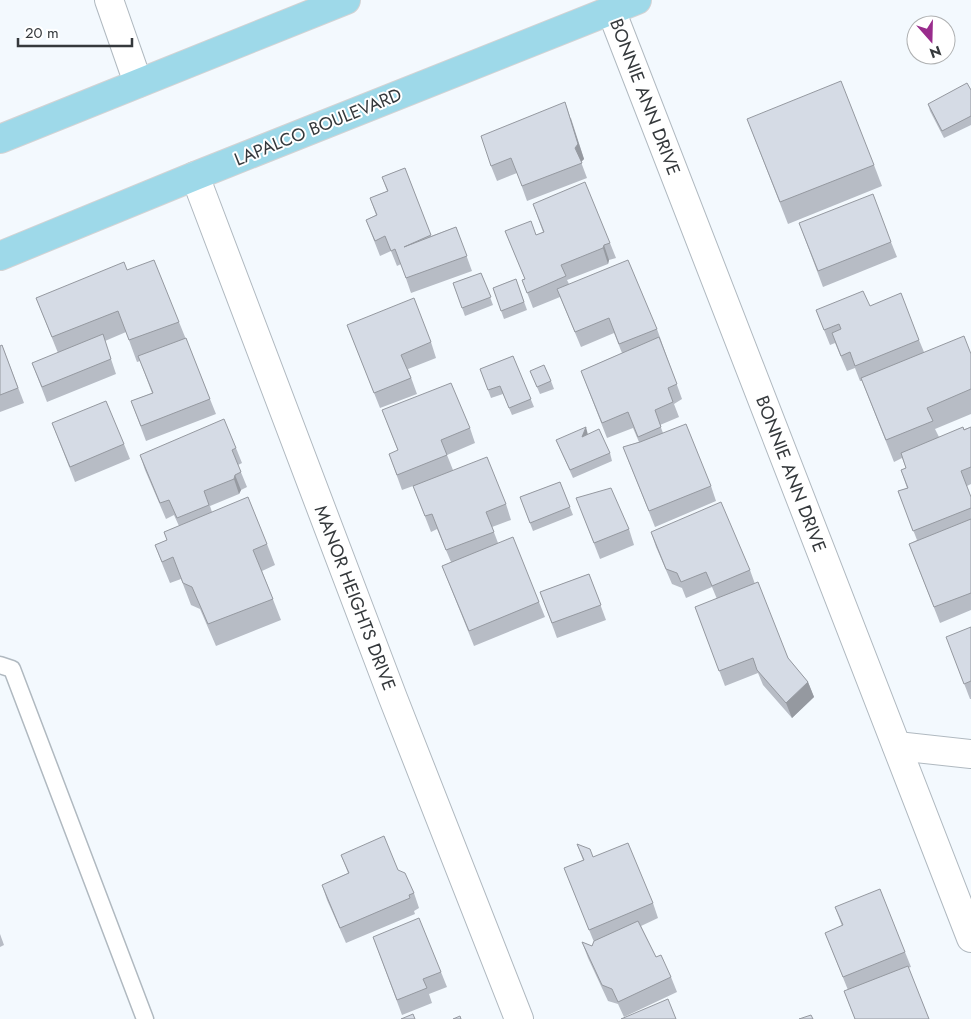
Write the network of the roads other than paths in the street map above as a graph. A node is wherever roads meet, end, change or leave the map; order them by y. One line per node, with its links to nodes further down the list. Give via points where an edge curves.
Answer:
1 (109, 0): 5 (street)
2 (346, 0): 5 (main road)
3 (637, 0): 4 (main road, LAPALCO BOULEVARD)
4 (611, 10): 7 (main road, LAPALCO BOULEVARD); 10 (street, BONNIE ANN DRIVE)
5 (138, 83): 6 (main road)
6 (0, 139)
7 (196, 176): 8 (main road, LAPALCO BOULEVARD); 14 (street, MANOR HEIGHTS DRIVE, via 393,698)
8 (0, 256)
9 (0, 665): 13 (lane, via 12,669)
10 (897, 746): 11 (street); 12 (street, BONNIE ANN DRIVE)
11 (971, 754)
12 (971, 938)
13 (145, 1019)
14 (519, 1019)

